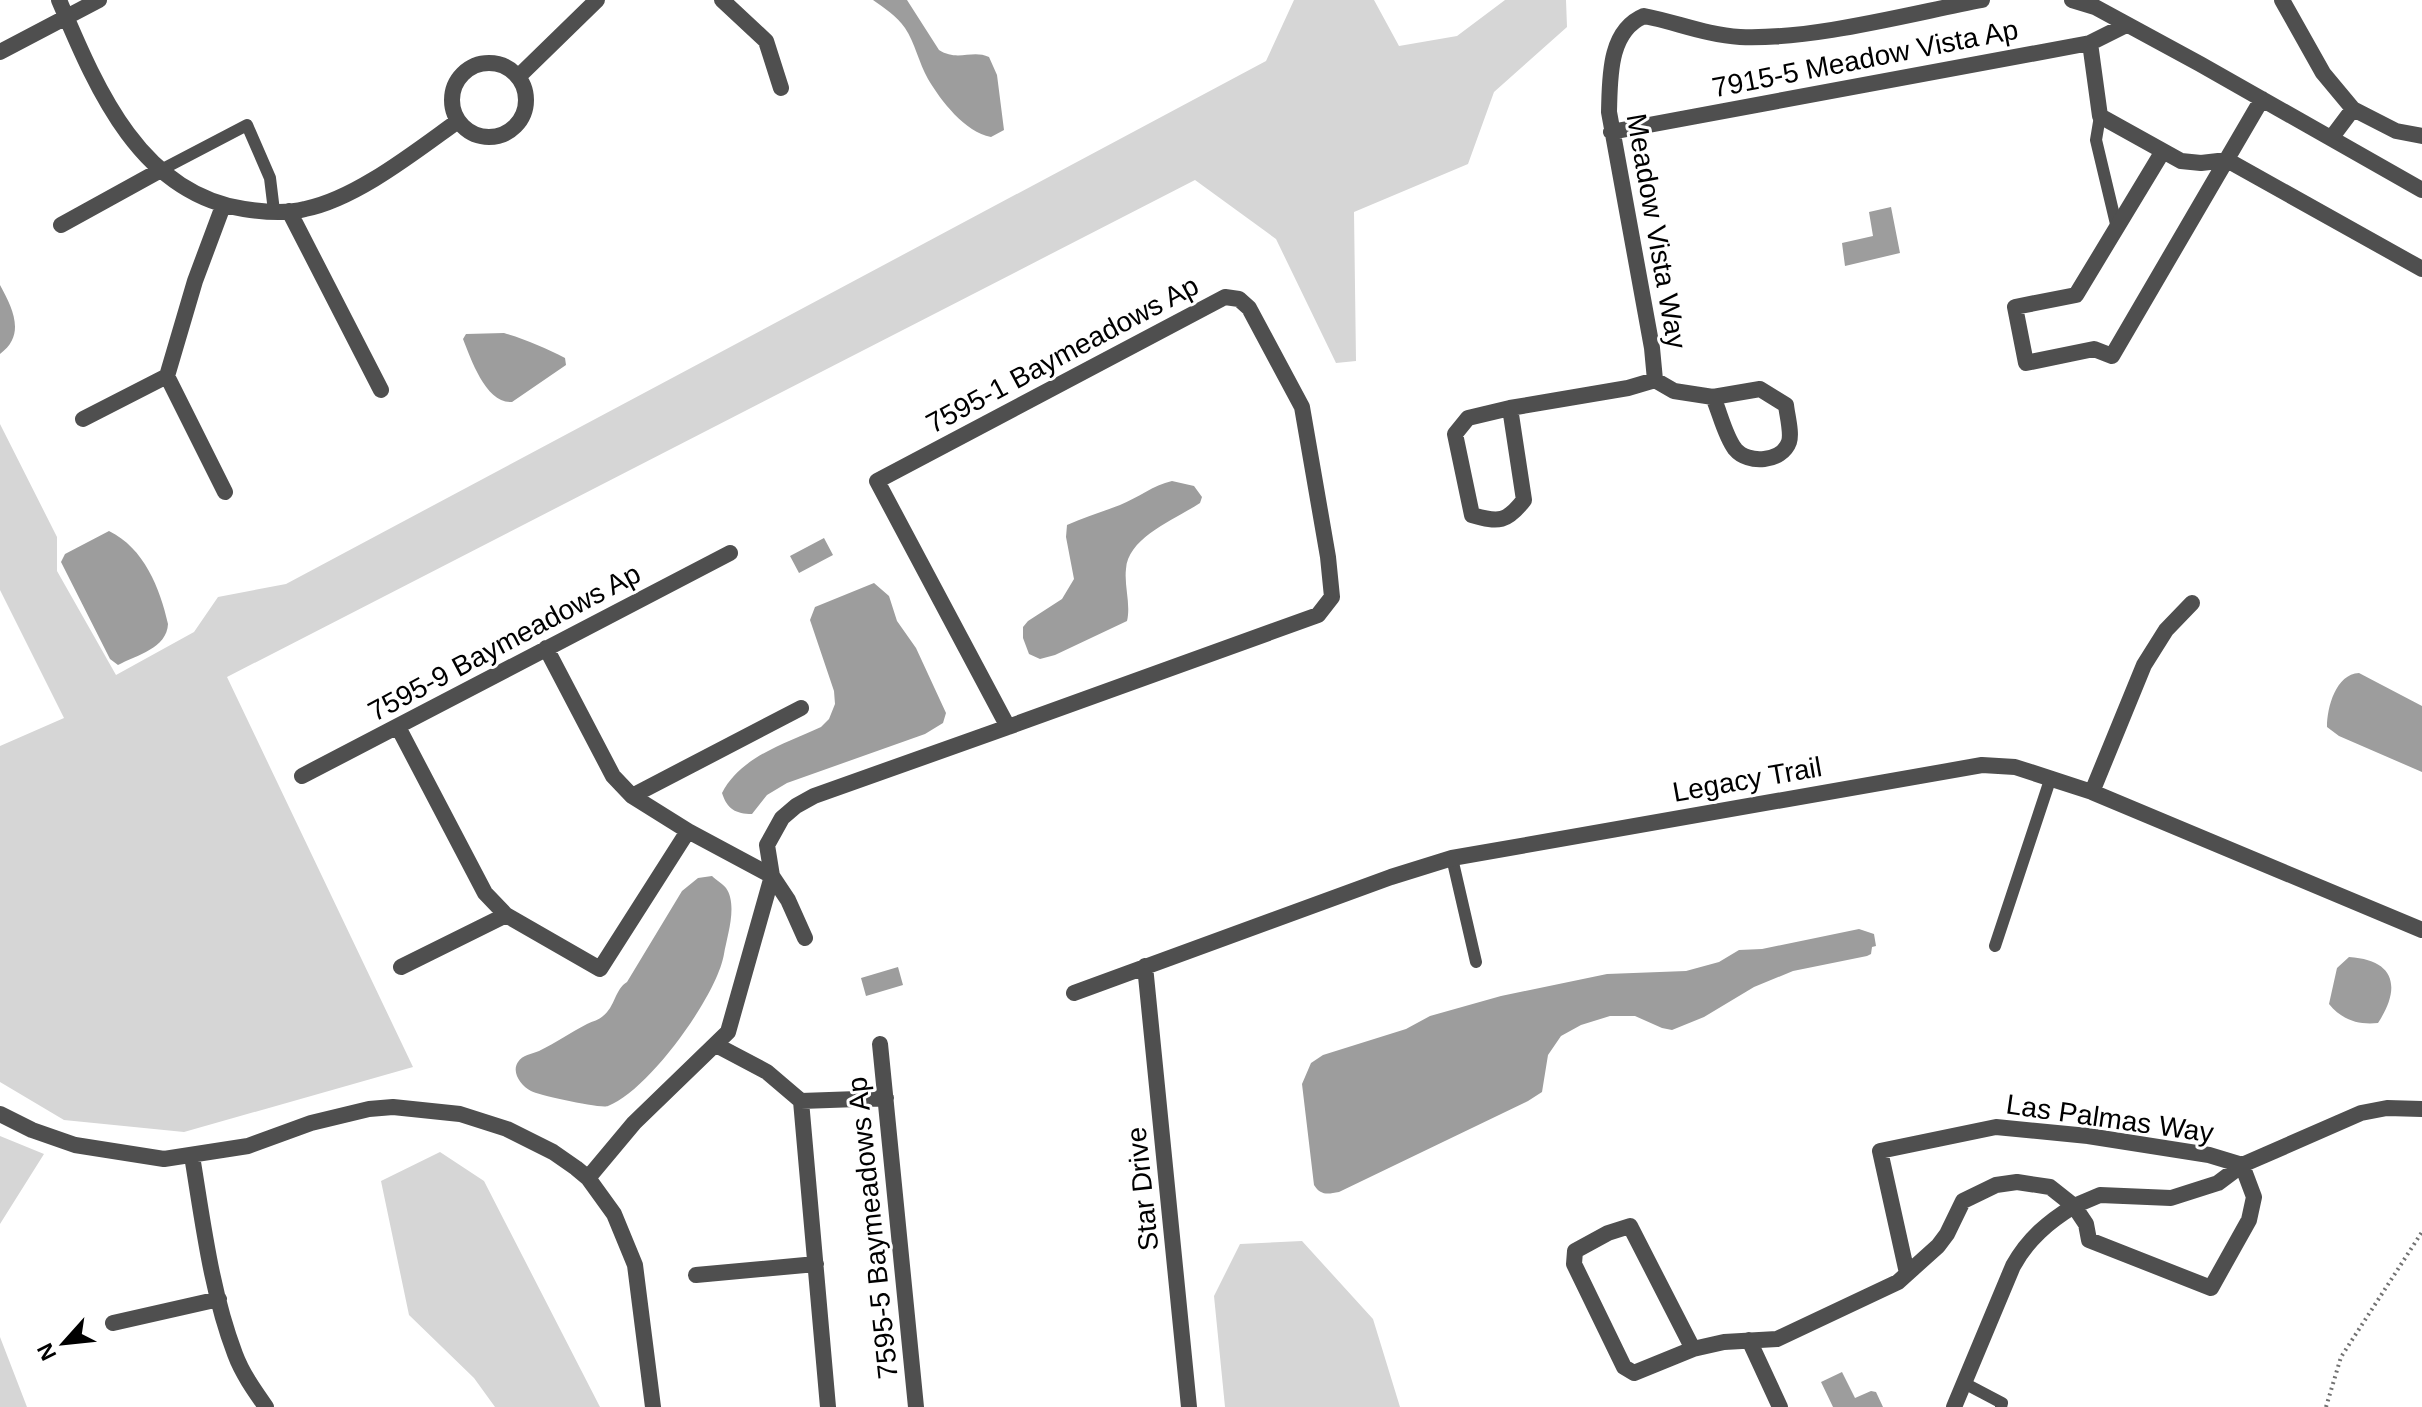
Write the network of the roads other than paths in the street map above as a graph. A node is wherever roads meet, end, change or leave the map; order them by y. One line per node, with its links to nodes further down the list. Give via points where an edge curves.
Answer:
1 (59, 0): 9 (street)
2 (99, 0): 9 (street)
3 (597, 0): 13 (street)
4 (722, 0): 14 (street, via 766,41)
5 (1982, 0): 8 (street, Meadow Vista Way)
6 (2072, 0): 10 (street)
7 (2282, 0): 16 (street, via 2323,73)
8 (1946, 3): 19 (street, Meadow Vista Way, via 1829,29 1740,37 1644,16 1619,37 1610,81)
9 (66, 17): 12 (street); 24 (street, via 112,113)
10 (2126, 25): 11 (street, 7915-5 Meadow Vista Ap); 15 (street)
11 (2090, 43): 17 (street); 19 (street, 7915-5 Meadow Vista Ap)
12 (0, 52)
13 (518, 77): 18 (street, via 498,64 485,63 463,74 453,91); 18 (street, via 526,100 511,130 477,135)
14 (781, 88)
15 (2262, 99): 21 (street); 23 (street)
16 (2353, 109): 20 (street, via 2396,131); 21 (street)
17 (2100, 116): 22 (street); 29 (lane, via 2096,140)
18 (458, 121): 27 (street, via 401,162 324,203)
19 (1611, 132): 32 (street, Meadow Vista Way)
20 (2422, 136)
21 (2332, 137): 25 (street)
22 (2163, 151): 23 (street, via 2181,161); 29 (street)
23 (2227, 160): 29 (street, via 2112,356 2094,349 2026,363 2015,307 2076,295); 30 (street)
24 (159, 171): 26 (street); 27 (lane, via 247,125); 28 (street)
25 (2422, 190)
26 (223, 206): 27 (street); 31 (street)
27 (282, 211): 33 (street)
28 (61, 225)
29 (2117, 228)
30 (2422, 269)
31 (167, 376): 36 (street); 37 (street)
32 (1655, 380): 34 (street, via 1674,391); 35 (street)
33 (381, 390)
34 (1713, 397): 34 (street, via 1760,389 1786,405 1790,441 1773,457 1747,457 1735,449)
35 (1510, 408): 35 (street, via 1468,418 1455,434 1472,515 1493,521 1512,515 1524,500)
36 (83, 419)
37 (225, 492)
38 (730, 553): 40 (street, 7595-9 Baymeadows Ap)
39 (2192, 603): 46 (street, via 2166,630 2144,665)
40 (546, 648): 42 (street, 7595-9 Baymeadows Ap); 47 (street, via 613,776)
41 (801, 708): 47 (street)
42 (398, 727): 44 (street, 7595-9 Baymeadows Ap); 51 (street, via 485,893)
43 (1008, 727): 43 (street, 7595-1 Baymeadows Ap, via 1318,615 1332,597 1302,407 1249,308 1239,299 1225,297 877,481); 50 (street, via 796,806 782,818 767,845)
44 (302, 776)
45 (2051, 777): 46 (street, Legacy Trail); 49 (street, Legacy Trail, via 1982,765); 54 (lane)
46 (2092, 792): 52 (street, Legacy Trail)
47 (632, 796): 48 (street)
48 (688, 831): 50 (street); 51 (street, via 600,969)
49 (1452, 858): 55 (lane); 56 (street, Legacy Trail)
50 (772, 876): 53 (street); 60 (street, via 738,1003 728,1032)
51 (506, 915): 57 (street)
52 (2422, 930)
53 (805, 938)
54 (1995, 946)
55 (1476, 962)
56 (1145, 966): 58 (street, Legacy Trail); 81 (street, Star Drive)
57 (401, 967)
58 (1074, 993)
59 (880, 1044): 61 (street, 7595-5 Baymeadows Ap)
60 (716, 1045): 62 (street, via 767,1072); 67 (street, via 634,1123)
61 (886, 1098): 62 (street); 80 (street, 7595-5 Baymeadows Ap)
62 (801, 1101): 69 (street)
63 (2422, 1109): 66 (street, Las Palmas Way, via 2361,1113)
64 (0, 1114): 65 (street, via 75,1145 164,1159)
65 (192, 1156): 67 (street, via 248,1146 350,1113 393,1107 460,1114 507,1129 553,1152); 72 (street)
66 (2242, 1165): 68 (street, Las Palmas Way, via 2218,1183 2171,1198 2100,1195); 68 (street, via 2254,1197 2249,1220 2211,1288 2089,1240); 70 (street, Las Palmas Way, via 2088,1136 1996,1127 1880,1151)
67 (588, 1178): 78 (street, via 614,1214 635,1265)
68 (2074, 1206): 70 (street, via 2050,1187 1996,1185 1963,1201 1938,1246); 76 (street, Las Palmas Way, via 2023,1248)
69 (816, 1264): 71 (street); 79 (street)
70 (1907, 1273): 74 (street, via 1777,1339)
71 (696, 1275)
72 (219, 1299): 73 (street); 77 (street, via 235,1354)
73 (113, 1323)
74 (1749, 1340): 75 (street); 82 (street)
75 (1693, 1349): 75 (street, via 1634,1373 1624,1367 1574,1264 1575,1251 1630,1226)
76 (1964, 1383): 83 (street, Las Palmas Way); 84 (lane)
77 (266, 1407)
78 (653, 1407)
79 (828, 1407)
80 (916, 1407)
81 (1189, 1407)
82 (1780, 1407)
83 (1954, 1407)
84 (2001, 1407)

